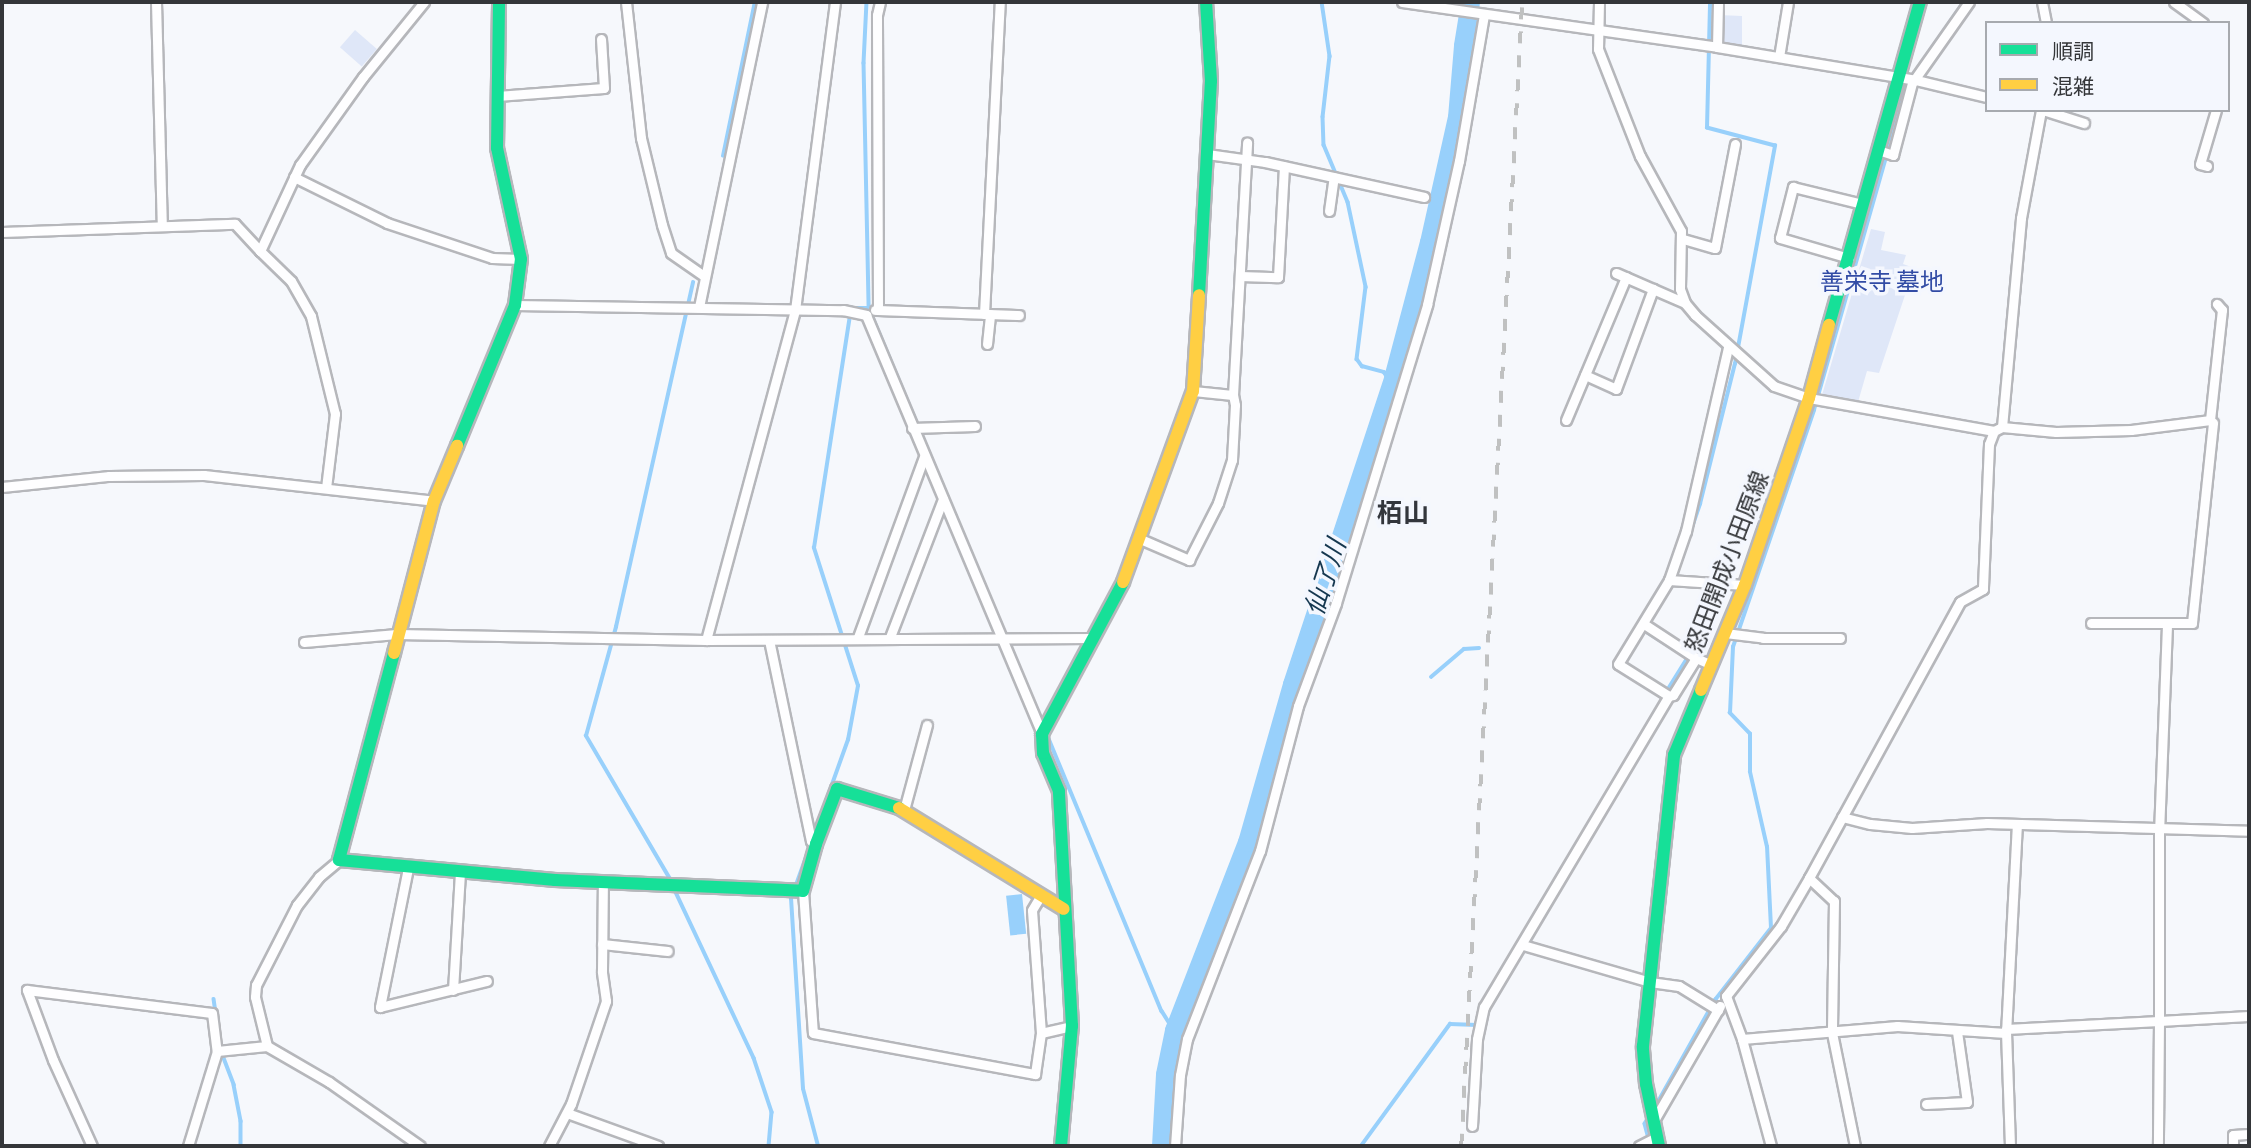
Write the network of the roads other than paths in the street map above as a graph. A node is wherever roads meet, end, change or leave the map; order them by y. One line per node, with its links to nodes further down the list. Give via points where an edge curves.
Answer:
1 (156, 2): 45 (street)
2 (424, 2): 40 (street, via 363,77)
3 (499, 2): 27 (street)
4 (626, 2): 52 (street, via 641,138 662,225 671,253)
5 (762, 2): 52 (street)
6 (835, 2): 61 (street)
7 (880, 2): 60 (street)
8 (1000, 2): 63 (street)
9 (1206, 2): 36 (street, via 1211,81)
10 (1402, 2): 18 (street)
11 (1599, 2): 22 (street)
12 (1718, 2): 24 (street)
13 (1788, 2): 25 (street)
14 (1920, 2): 26 (street, 怒田開成小田原線)
15 (1969, 2): 26 (street)
16 (2042, 2): 20 (street)
17 (2174, 2): 21 (street)
18 (1459, 6): 19 (street)
19 (1482, 13): 22 (street); 146 (street, via 1459,161 1427,305 1336,603 1298,706 1260,851 1187,1039)
20 (2046, 21)
21 (2200, 21)
22 (1599, 31): 24 (street); 47 (street, via 1598,49 1619,108)
23 (601, 38): 27 (street, via 604,88)
24 (1717, 47): 25 (street)
25 (1779, 57): 26 (street)
26 (1909, 79): 28 (street); 35 (street, 怒田開成小田原線); 35 (street, via 1912,83 1893,155)
27 (497, 96): 50 (street, via 497,148)
28 (1985, 97)
29 (2042, 112): 75 (street, via 2021,218)
30 (2048, 112): 32 (street)
31 (2215, 112): 39 (street, via 2200,164)
32 (2084, 123)
33 (1247, 142): 37 (street)
34 (1735, 144): 47 (street, via 1715,248)
35 (1878, 150): 43 (street, 怒田開成小田原線)
36 (1207, 154): 37 (street); 68 (street)
37 (1245, 159): 38 (street); 53 (street)
38 (1284, 166): 41 (street); 53 (street, via 1278,277)
39 (2207, 166)
40 (294, 177): 48 (street); 50 (street, via 387,223 492,258)
41 (1333, 177): 42 (street); 44 (street)
42 (1424, 197)
43 (1863, 204): 49 (street, 怒田開成小田原線); 49 (street, via 1793,187 1780,238)
44 (1329, 211)
45 (162, 225): 46 (street); 48 (street, via 234,224)
46 (2, 232)
47 (1683, 239): 56 (street, via 1679,274)
48 (261, 251): 78 (street, via 300,293 311,316 335,414)
49 (1850, 258): 70 (street, 怒田開成小田原線)
50 (521, 259): 57 (street)
51 (1616, 273): 54 (street)
52 (704, 276): 59 (street)
53 (1240, 276): 69 (street)
54 (1626, 277): 55 (street); 67 (street)
55 (1653, 289): 56 (street); 67 (street, via 1616,389)
56 (1685, 303): 66 (street)
57 (515, 304): 59 (street); 80 (street)
58 (2217, 304): 72 (street, via 2222,310)
59 (699, 307): 61 (street)
60 (878, 308): 62 (street); 63 (street)
61 (795, 310): 62 (street); 94 (street)
62 (864, 314): 74 (street)
63 (987, 314): 64 (street); 65 (street)
64 (1019, 314)
65 (987, 344)
66 (1728, 348): 70 (street, via 1774,386); 82 (street, via 1686,531)
67 (1585, 376): 71 (street)
68 (1193, 391): 69 (street); 81 (street)
69 (1233, 395): 81 (street, via 1232,460 1218,503 1189,560)
70 (1809, 398): 75 (street); 83 (street, 怒田開成小田原線)
71 (1566, 420)
72 (2210, 420): 75 (street, via 2131,430); 86 (street, via 2192,623)
73 (975, 426): 74 (street)
74 (913, 428): 76 (street)
75 (1998, 429): 103 (street, via 1989,444 1983,589 1960,602)
76 (924, 457): 79 (street); 89 (street)
77 (2, 487): 78 (street, via 109,476 204,475)
78 (326, 488): 80 (street)
79 (943, 499): 90 (street); 93 (street)
80 (434, 501): 88 (street)
81 (1138, 538): 91 (street, via 1122,584)
82 (1669, 580): 83 (street); 85 (street)
83 (1745, 585): 87 (street, 怒田開成小田原線)
84 (2091, 623): 86 (street)
85 (1644, 624): 97 (street); 99 (street, via 1618,664)
86 (2167, 625): 105 (street)
87 (1725, 633): 92 (street); 98 (street, 怒田開成小田原線)
88 (397, 634): 94 (street); 96 (street); 108 (street)
89 (858, 637): 90 (street); 95 (street)
90 (890, 637): 93 (street)
91 (1093, 638): 93 (street); 101 (street)
92 (1840, 638)
93 (1002, 639): 101 (street)
94 (706, 640): 95 (street)
95 (769, 640): 107 (street, via 811,841)
96 (304, 642)
97 (1696, 657): 98 (street); 99 (street)
98 (1712, 666): 120 (street, 怒田開成小田原線, via 1671,768)
99 (1669, 696): 117 (street)
100 (928, 725): 102 (street)
101 (1045, 728): 115 (street, via 1043,753 1059,791)
102 (904, 810): 107 (street, via 837,789); 114 (street)
103 (1842, 817): 104 (street, via 1912,828); 111 (street)
104 (2017, 825): 105 (street); 127 (street)
105 (2159, 831): 106 (street); 125 (street)
106 (2249, 831)
107 (816, 844): 113 (street)
108 (338, 860): 109 (street); 132 (street, via 298,905 256,985)
109 (408, 868): 110 (street); 121 (street, via 380,1007)
110 (460, 872): 112 (street); 121 (street)
111 (1809, 878): 122 (street, via 1781,926); 130 (street, via 1835,901)
112 (603, 881): 113 (street); 116 (street)
113 (803, 891): 128 (street, via 813,1033 1035,1074)
114 (1041, 895): 115 (street); 128 (street, via 1032,910)
115 (1064, 909): 126 (street)
116 (602, 944): 118 (street); 135 (street, via 607,1001)
117 (1523, 945): 120 (street); 137 (street, via 1484,1007 1477,1039)
118 (668, 951)
119 (487, 981): 121 (street)
120 (1650, 982): 123 (street, via 1679,986); 136 (street, 怒田開成小田原線, via 1643,1059)
121 (453, 990)
122 (1726, 996): 123 (street); 131 (street)
123 (1718, 1010): 136 (street)
124 (2249, 1016): 125 (street)
125 (2160, 1021): 127 (street); 151 (street)
126 (1072, 1026): 128 (street); 145 (street)
127 (2006, 1031): 129 (street); 150 (street)
128 (1041, 1032)
129 (1957, 1032): 130 (street, via 1897,1026); 134 (street, via 1966,1102)
130 (1832, 1033): 131 (street); 149 (street)
131 (1742, 1039): 148 (street)
132 (267, 1046): 133 (street); 142 (street, via 329,1082)
133 (217, 1051): 140 (street, via 212,1013 27,990); 141 (street)
134 (1926, 1104)
135 (567, 1113): 143 (street); 144 (street)
136 (1653, 1122): 139 (street, 怒田開成小田原線)
137 (1472, 1126)
138 (2249, 1134): 152 (street, via 2233,1135)
139 (1658, 1141): 147 (street)
140 (92, 1146)
141 (188, 1146)
142 (419, 1146)
143 (549, 1146)
144 (658, 1146)
145 (1061, 1146)
146 (1175, 1146)
147 (1639, 1146)
148 (1771, 1146)
149 (1855, 1146)
150 (2010, 1146)
151 (2158, 1146)
152 (2233, 1146)

